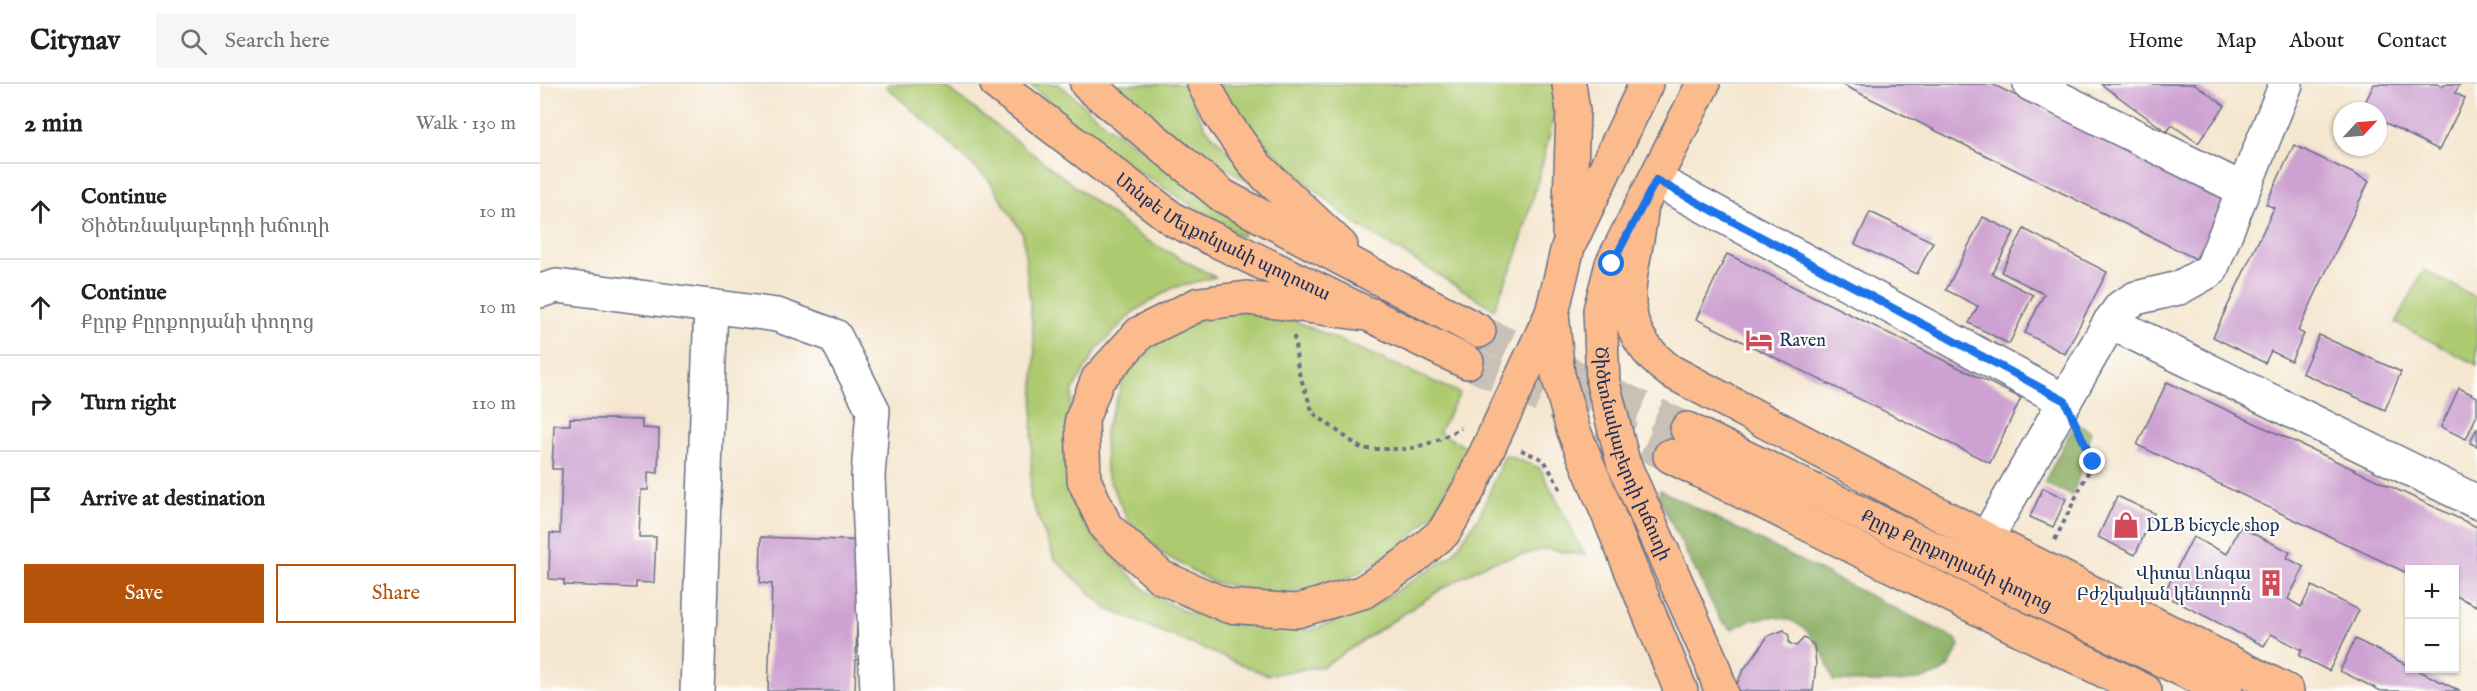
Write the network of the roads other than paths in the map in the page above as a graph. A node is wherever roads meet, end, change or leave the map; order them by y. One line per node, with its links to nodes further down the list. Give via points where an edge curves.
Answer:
1 (997, 84): 17 (main road, Մոնթե Մելքոնյանի պողոտա, via 1174,220)
2 (1087, 84): 13 (main road, Մոնթե Մելքոնյանի պողոտա, via 1223,196)
3 (1204, 84): 13 (main road, via 1219,114 1256,166)
4 (1569, 84): 12 (main road, via 1573,111)
5 (1646, 84): 12 (main road)
6 (1703, 84): 9 (main road)
7 (2030, 84): 10 (lane)
8 (2286, 84): 10 (lane)
9 (1656, 180): 11 (main road); 21 (lane)
10 (2242, 189): 18 (lane, via 2211,270 2179,288 2136,298 2121,307)
11 (1641, 212): 25 (main road, via 1627,300 1636,335 1655,360); 29 (main road, Ծիծեռնակաբերդի խճուղի, via 1612,264 1600,310 1603,383 1623,462)
12 (1568, 247): 16 (main road)
13 (1378, 279): 19 (main road, Մոնթե Մելքոնյանի պողոտա)
14 (540, 291): 15 (lane, via 557,286)
15 (711, 306): 26 (lane); 27 (lane, via 777,315 835,336 873,410 868,476)
16 (1552, 313): 17 (main road, via 1469,489 1444,532 1363,592 1297,611 1227,606 1161,577 1106,527 1084,480 1082,419 1098,379 1140,333 1199,304 1247,298); 28 (main road, Ծիծեռնակաբերդի խճուղի, via 1558,375 1573,429)
17 (1373, 315): 20 (main road, Մոնթե Մելքոնյանի պողոտա)
18 (2110, 322): 21 (lane); 24 (lane)
19 (1479, 331)
20 (1467, 362)
21 (2065, 401): 25 (lane)
22 (1687, 429): 31 (main road, Քըրք Քըրքորյանի փողոց)
23 (1670, 456): 30 (main road, Քըրք Քըրքորյանի փողոց)
24 (2477, 502)
25 (1986, 539): 32 (main road)
26 (697, 691)
27 (877, 691)
28 (1681, 691)
29 (1721, 691)
30 (2145, 691)
31 (2226, 691)
32 (2287, 691)

